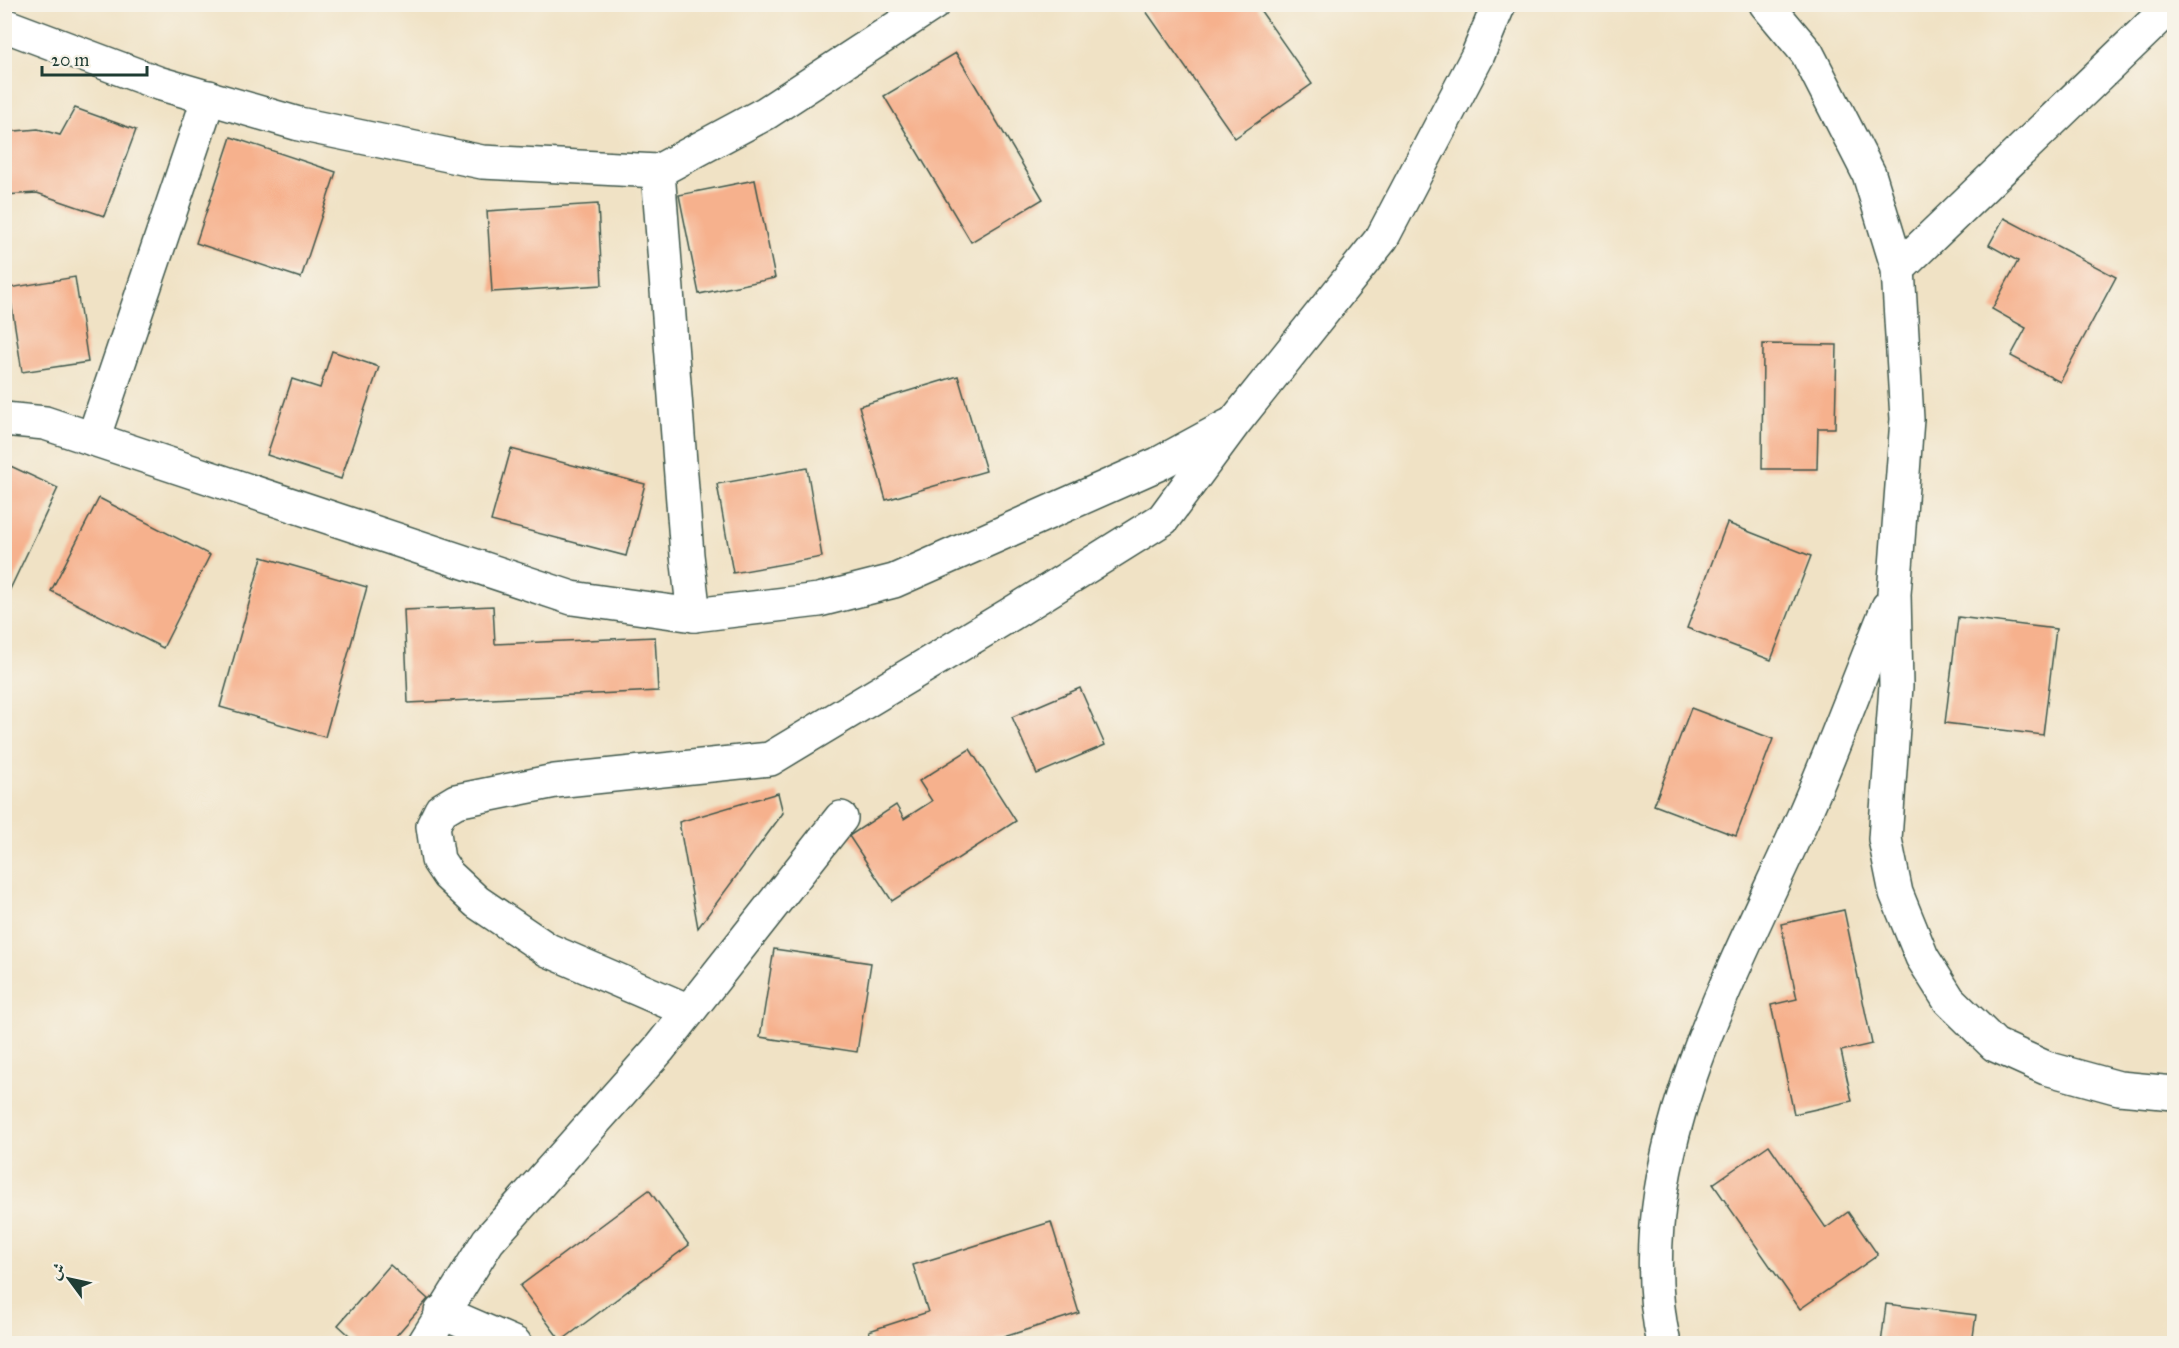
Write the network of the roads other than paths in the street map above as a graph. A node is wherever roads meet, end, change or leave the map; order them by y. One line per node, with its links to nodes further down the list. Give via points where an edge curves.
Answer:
1 (933, 4): 7 (street, via 766,113)
2 (1499, 4): 10 (street, via 1477,57 1382,238)
3 (1766, 4): 8 (street, via 1807,53 1869,174)
4 (2174, 4): 8 (street)
5 (4, 25): 6 (street)
6 (209, 97): 7 (street, via 299,124 482,162); 11 (street)
7 (658, 171): 13 (street)
8 (1898, 269): 12 (street, via 1907,419)
9 (4, 419): 11 (street, via 45,423)
10 (1234, 423): 13 (street, via 1158,464 894,581 819,600); 15 (street, via 1163,519 770,759 555,781 456,801 441,810 433,826 438,860 477,902 548,950)
11 (93, 439): 13 (street, via 572,598)
12 (1893, 594): 16 (street, via 1896,686 1885,839 1896,893 1922,957 1949,1000 1995,1045 2046,1068 2119,1088); 20 (street, via 1801,821 1746,937 1696,1063 1669,1146 1655,1222 1658,1315)
13 (694, 615)
14 (840, 818): 15 (street)
15 (689, 1011): 17 (street, via 488,1241)
16 (2175, 1093)
17 (441, 1312): 18 (street); 19 (street)
18 (424, 1344)
19 (515, 1344)
20 (1664, 1344)

